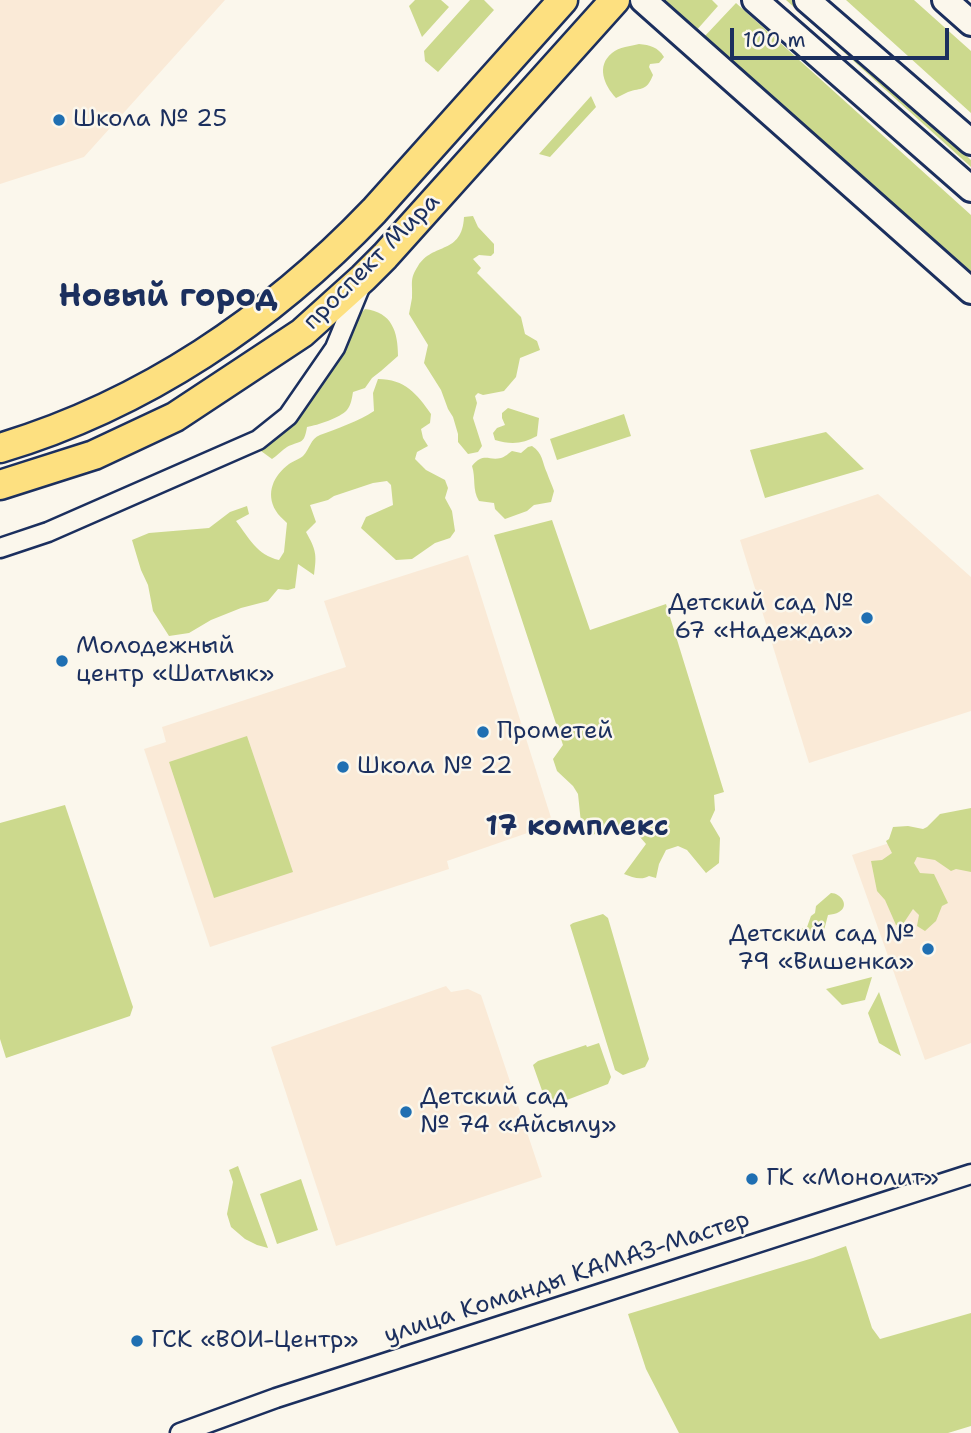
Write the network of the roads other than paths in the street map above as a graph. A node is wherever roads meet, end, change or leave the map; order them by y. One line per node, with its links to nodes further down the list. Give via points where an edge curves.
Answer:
1 (564, 0): 7 (main road, проспект Мира)
2 (615, 0): 11 (main road, проспект Мира)
3 (643, 0): 12 (main road)
4 (755, 0): 10 (main road)
5 (807, 0): 9 (main road)
6 (945, 0): 8 (main road)
7 (550, 10): 13 (main road, проспект Мира, via 357,229 274,304 150,386 89,417)
8 (971, 23)
9 (971, 142)
10 (971, 189)
11 (363, 278): 14 (main road, проспект Мира, via 302,333 175,417 94,454); 15 (street, via 335,348 288,416 258,440 48,533)
12 (971, 291)
13 (0, 448)
14 (0, 485)
15 (0, 548)
16 (971, 1174): 17 (street, улица Команды КАМАЗ-Мастер)
17 (180, 1433)

